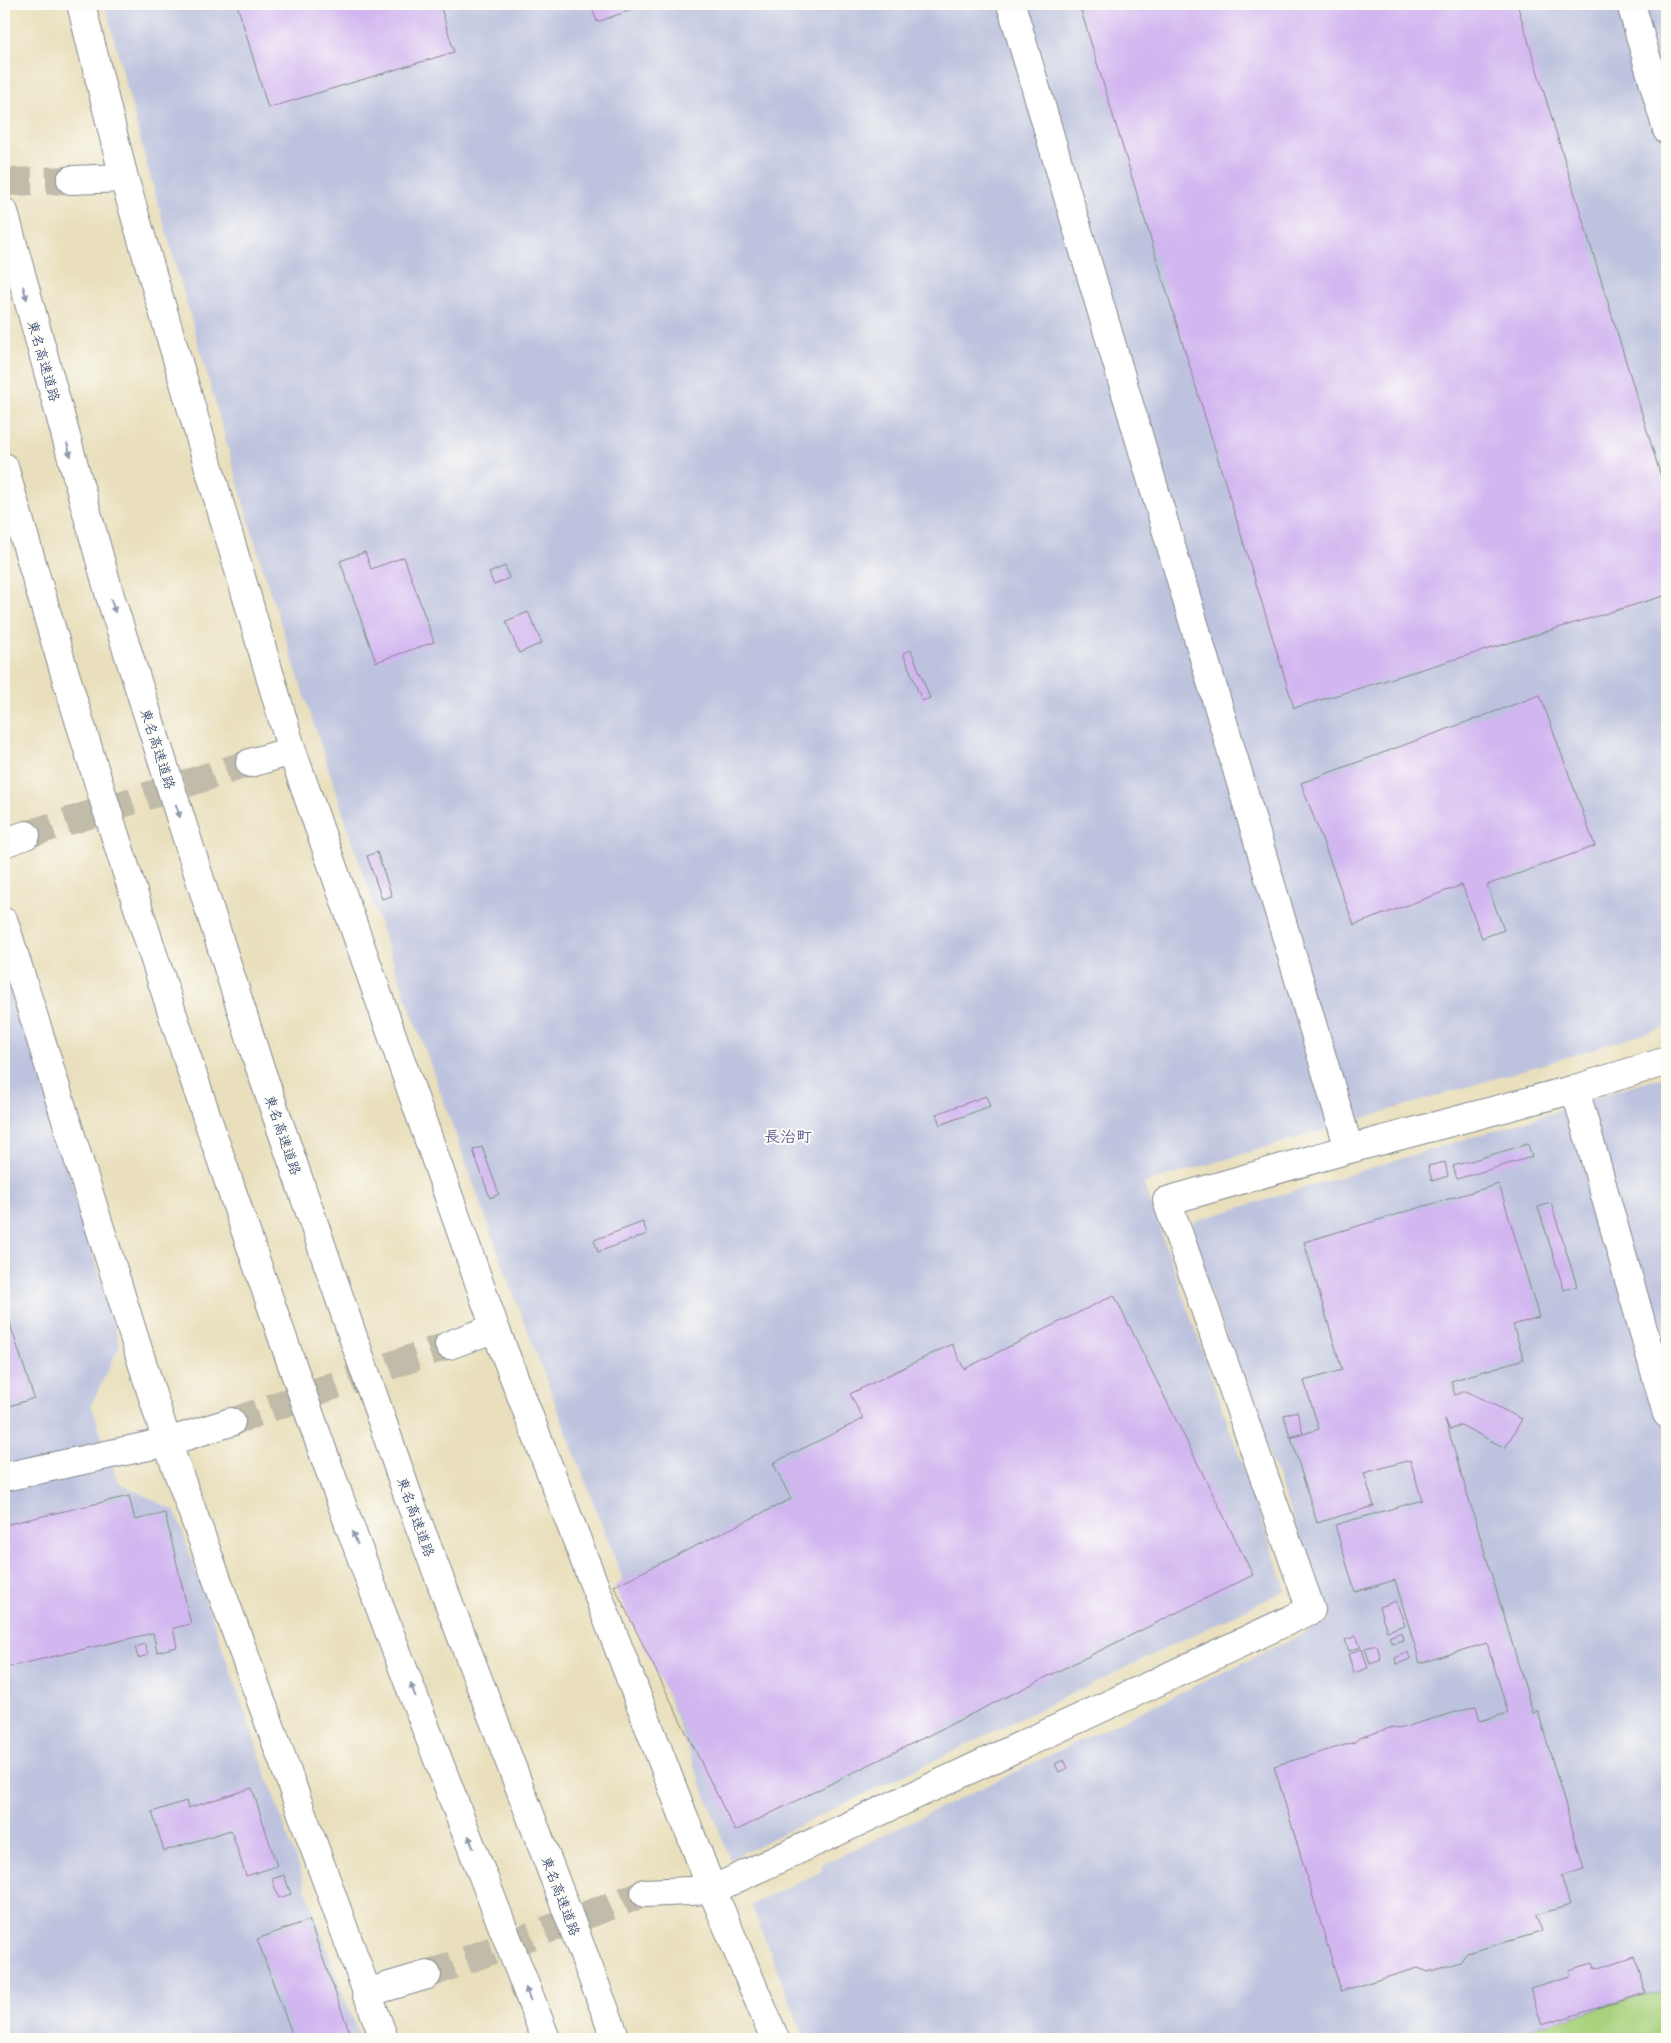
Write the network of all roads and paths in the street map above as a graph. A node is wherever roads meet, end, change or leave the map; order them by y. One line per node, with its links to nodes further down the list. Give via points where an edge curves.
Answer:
1 (81, 4): 5 (main road)
2 (1011, 4): 14 (main road)
3 (1631, 4): 4 (main road)
4 (1667, 130)
5 (124, 178): 6 (main road); 9 (main road)
6 (72, 180)
7 (4, 212): 27 (main road, 東名高速道路, one-way to 27, via 110,596 257,1059 409,1499)
8 (4, 467): 26 (main road, one-way to 8, via 347,1518 192,1076 48,623)
9 (292, 751): 10 (main road); 15 (main road)
10 (250, 763)
11 (4, 922): 19 (main road)
12 (1667, 1061): 13 (main road)
13 (1574, 1089): 14 (main road); 17 (main road)
14 (1349, 1149): 21 (main road, via 1167,1201 1310,1610)
15 (495, 1328): 16 (main road); 21 (main road)
16 (449, 1345)
17 (1667, 1414)
18 (231, 1422): 19 (main road)
19 (167, 1442): 20 (main road); 24 (main road)
20 (4, 1477)
21 (712, 1890): 22 (main road); 28 (main road)
22 (645, 1893)
23 (426, 1975): 24 (main road)
24 (366, 1993): 25 (main road)
25 (384, 2039)
26 (546, 2039)
27 (616, 2039)
28 (776, 2039)

